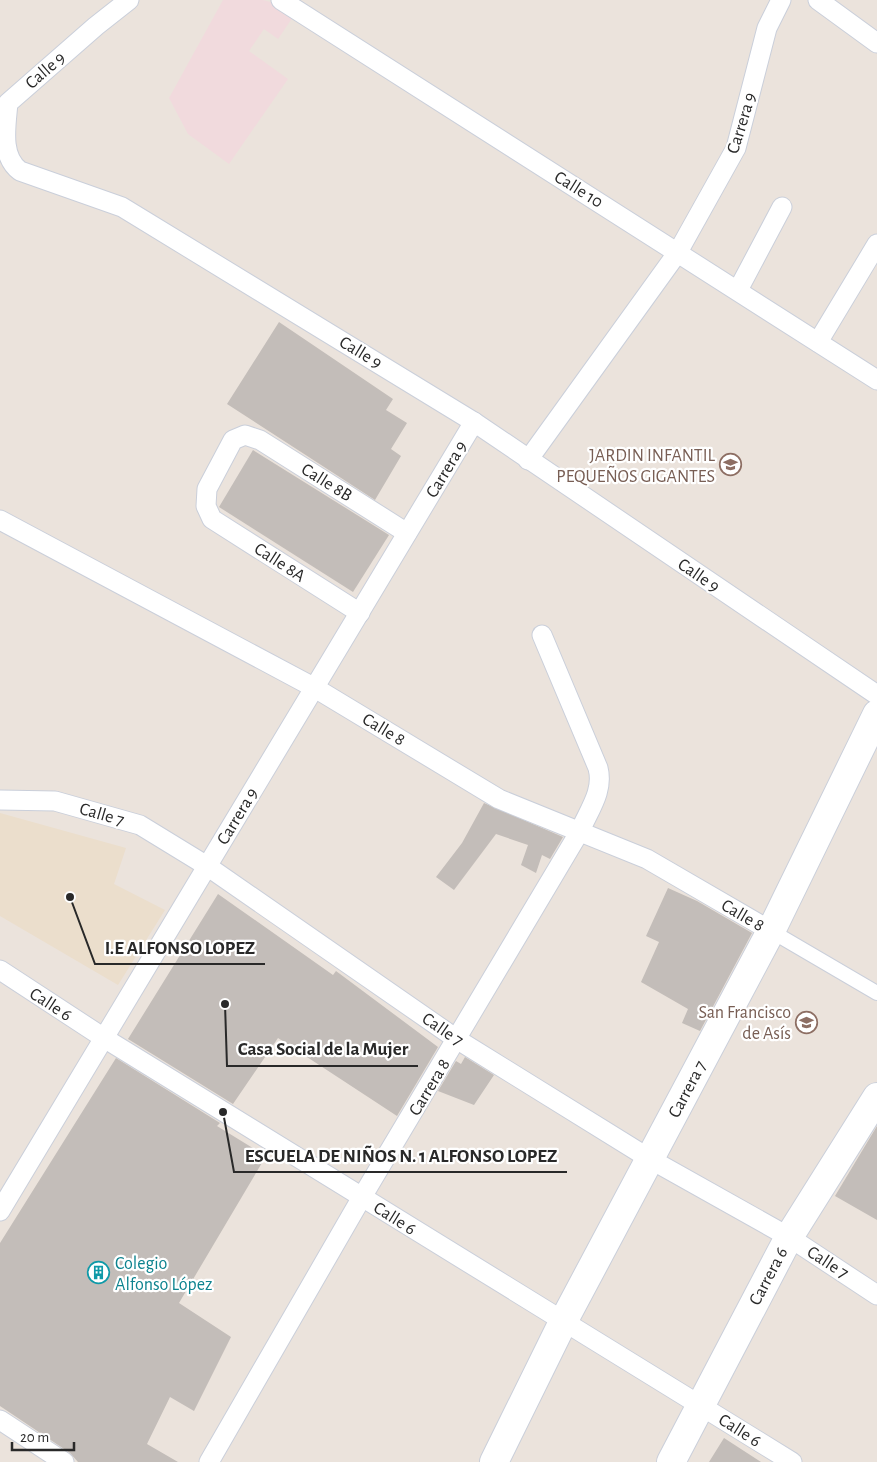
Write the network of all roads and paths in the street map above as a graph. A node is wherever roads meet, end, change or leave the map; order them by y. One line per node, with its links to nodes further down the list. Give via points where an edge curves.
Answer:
1 (129, 0): 12 (street, Calle 9, via 8,103 6,151 12,164 20,171 122,207)
2 (280, 0): 8 (street, Calle 10)
3 (781, 0): 8 (street, Carrera 9, via 767,28 736,148)
4 (818, 0): 5 (street)
5 (877, 42)
6 (782, 207): 9 (street)
7 (877, 244): 10 (street)
8 (678, 252): 9 (street, Calle 10); 14 (street, Carrera 9)
9 (738, 290): 10 (street, Calle 10)
10 (818, 342): 11 (street, Calle 10)
11 (877, 380)
12 (474, 422): 14 (street, Calle 9); 16 (street, Carrera 9)
13 (245, 435): 16 (street, Calle 8B, via 260,440); 17 (street, Calle 8A, via 233,440 207,489 206,506 212,519)
14 (528, 460): 20 (street, Calle 9)
15 (0, 520): 19 (street, Calle 8)
16 (407, 533): 17 (street, Carrera 9)
17 (360, 613): 19 (street, Carrera 9)
18 (542, 635): 23 (street, Carrera 8, via 601,781)
19 (315, 688): 23 (street, Calle 8, via 499,798); 24 (street, Carrera 9)
20 (877, 695)
21 (877, 714): 25 (main road, Carrera 7)
22 (0, 800): 24 (street, Calle 7, via 56,801 140,825)
23 (583, 823): 25 (street, Calle 8); 29 (street, Carrera 8)
24 (207, 866): 28 (street, Carrera 9); 29 (street, Calle 7)
25 (771, 931): 27 (street); 31 (main road, Carrera 7)
26 (0, 970): 28 (street, Calle 6)
27 (877, 993)
28 (104, 1038): 32 (street, Calle 6); 33 (street, Carrera 9)
29 (458, 1040): 31 (street, Calle 7); 32 (street, Carrera 8)
30 (877, 1097): 34 (main road, Carrera 6)
31 (650, 1160): 34 (street, Calle 7); 36 (main road, Carrera 7)
32 (362, 1197): 36 (street, Calle 6); 40 (street, Carrera 8)
33 (0, 1211)
34 (789, 1237): 35 (street, Calle 7); 37 (main road, Carrera 6)
35 (877, 1295)
36 (563, 1322): 37 (street, Calle 6); 41 (main road, Carrera 7)
37 (700, 1406): 42 (main road, Carrera 6); 43 (street, Calle 6)
38 (0, 1420): 39 (street)
39 (64, 1462)
40 (209, 1462)
41 (494, 1462)
42 (671, 1462)
43 (792, 1462)

